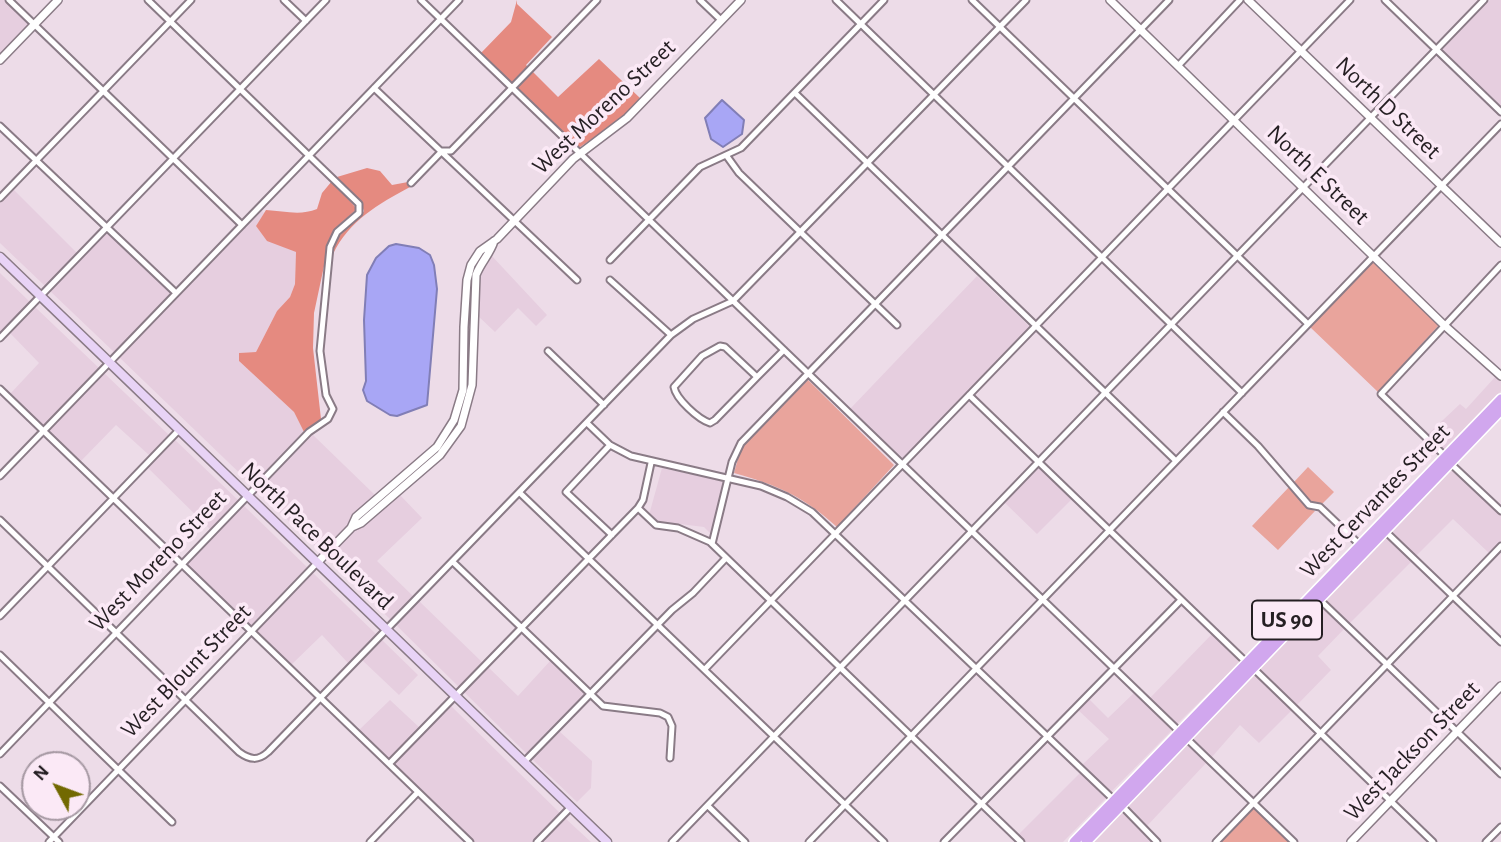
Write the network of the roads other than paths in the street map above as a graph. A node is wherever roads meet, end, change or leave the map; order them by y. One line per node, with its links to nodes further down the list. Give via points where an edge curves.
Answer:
1 (9, 0): 28 (street)
2 (58, 0): 28 (street)
3 (148, 0): 26 (street)
4 (191, 0): 26 (street)
5 (284, 0): 25 (street)
6 (326, 0): 25 (street)
7 (421, 0): 23 (street)
8 (459, 0): 23 (street)
9 (597, 0): 36 (street)
10 (700, 0): 24 (street)
11 (741, 0): 24 (street, West Moreno Street)
12 (836, 0): 27 (street)
13 (884, 0): 27 (street)
14 (972, 0): 29 (street)
15 (1027, 0): 29 (street)
16 (1110, 0): 30 (street, North E Street)
17 (1169, 0): 30 (street)
18 (1240, 0): 34 (street)
19 (1248, 0): 32 (street, North D Street)
20 (1350, 0): 32 (street)
21 (1385, 0): 31 (street)
22 (1484, 0): 31 (street)
23 (441, 19): 35 (street); 36 (street)
24 (721, 20): 48 (street, West Moreno Street, via 626,118)
25 (306, 21): 37 (street)
26 (170, 22): 37 (street); 38 (street)
27 (860, 24): 39 (street); 40 (street)
28 (34, 25): 33 (street); 38 (street)
29 (1000, 27): 40 (street); 41 (street)
30 (1140, 30): 34 (street, North E Street); 41 (street)
31 (1436, 50): 42 (street); 43 (street)
32 (1301, 51): 43 (street, North D Street); 44 (street)
33 (0, 60)
34 (1178, 66): 44 (street, North E Street)
35 (374, 88): 47 (street); 49 (street)
36 (512, 88): 47 (street, via 451,151); 48 (street)
37 (240, 89): 49 (street); 51 (street)
38 (103, 91): 51 (street); 52 (street)
39 (795, 93): 50 (street, via 741,148); 53 (street)
40 (934, 96): 53 (street); 54 (street)
41 (1074, 99): 54 (street); 58 (street)
42 (1501, 112)
43 (1370, 118): 56 (street, North D Street); 57 (street)
44 (1234, 120): 57 (street, North E Street); 58 (street)
45 (1501, 124): 56 (street)
46 (0, 126): 52 (street)
47 (442, 151): 55 (street); 61 (street)
48 (580, 154): 60 (street); 61 (street, West Moreno Street)
49 (309, 155): 62 (street); 114 (street, West Moreno Street, via 360,210 337,232 330,247 320,351 326,396 332,405 330,418 309,432)
50 (726, 155): 60 (street, via 700,167); 64 (street)
51 (173, 158): 62 (street); 63 (street)
52 (36, 160): 59 (street); 63 (street)
53 (868, 164): 64 (street); 65 (street)
54 (1008, 167): 65 (street); 71 (street)
55 (411, 183)
56 (1441, 186): 67 (street, North D Street); 69 (street)
57 (1304, 187): 68 (street); 69 (street, North E Street)
58 (1168, 189): 68 (street); 71 (street)
59 (0, 198)
60 (648, 219): 72 (street); 78 (street)
61 (515, 220): 66 (street, West Moreno Street); 74 (street)
62 (242, 225): 76 (street)
63 (106, 228): 76 (street); 77 (street)
64 (800, 233): 78 (street); 79 (street)
65 (943, 235): 79 (street); 84 (street)
66 (494, 241): 130 (street, West Blount Street, via 480,251 468,272 464,327 467,391 454,421 418,470 356,517)
67 (1501, 243)
68 (1237, 256): 80 (street); 82 (street)
69 (1373, 256): 80 (street); 83 (street, North E Street)
70 (0, 257): 77 (main road, North Pace Boulevard)
71 (1102, 257): 82 (street); 84 (street)
72 (610, 260)
73 (1501, 265): 83 (street)
74 (577, 280)
75 (610, 280): 85 (street)
76 (176, 293): 89 (street)
77 (41, 296): 86 (street); 89 (main road, North Pace Boulevard)
78 (733, 301): 85 (street); 87 (street)
79 (875, 305): 81 (street); 90 (street)
80 (1308, 324): 95 (street)
81 (897, 325)
82 (1172, 325): 94 (street); 95 (street)
83 (1444, 325): 91 (street, North E Street); 105 (street, via 1381,394)
84 (1037, 326): 94 (street); 96 (street)
85 (671, 335): 98 (street)
86 (0, 338)
87 (784, 350): 90 (street); 92 (street)
88 (548, 351): 98 (street)
89 (110, 362): 102 (main road, North Pace Boulevard); 103 (street)
90 (807, 373): 109 (street); 111 (street, via 741,443)
91 (1501, 376)
92 (757, 377): 92 (street, via 709,423 674,390 702,356 720,346)
93 (0, 388): 103 (street)
94 (1106, 393): 106 (street); 108 (street)
95 (1242, 393): 100 (street)
96 (969, 395): 108 (street); 109 (street)
97 (1501, 399): 105 (main road, West Cervantes Street / US 90)
98 (604, 405): 101 (street)
99 (1501, 410): 105 (main road, West Cervantes Street / US 90)
100 (1223, 412): 106 (street); 125 (street, via 1309,505 1320,507)
101 (587, 423): 104 (street); 113 (street)
102 (179, 430): 114 (main road, North Pace Boulevard); 115 (street)
103 (44, 431): 110 (street); 115 (street)
104 (610, 445): 107 (street); 123 (street, via 566,492)
105 (1448, 460): 112 (main road, West Cervantes Street / US 90); 117 (street); 120 (main road, West Cervantes Street / US 90)
106 (1176, 461): 119 (street)
107 (651, 463): 111 (street); 116 (street)
108 (1039, 463): 119 (street); 121 (street)
109 (902, 464): 121 (street); 122 (street)
110 (0, 476)
111 (728, 478): 122 (street, via 787,497); 124 (street)
112 (1412, 491): 120 (main road, via 1385,524); 125 (main road, West Cervantes Street / US 90)
113 (520, 493): 127 (street); 129 (street)
114 (248, 496): 130 (main road, North Pace Boulevard); 131 (street, West Moreno Street)
115 (113, 498): 131 (street); 132 (street)
116 (638, 508): 123 (street); 124 (street, via 656,525 678,528)
117 (1501, 511)
118 (0, 520): 132 (street)
119 (1109, 530): 135 (street); 138 (street)
120 (1385, 531): 133 (main road, West Cervantes Street / US 90); 134 (street)
121 (972, 532): 135 (street); 137 (street)
122 (836, 533): 137 (street); 139 (street)
123 (612, 535): 127 (street)
124 (712, 544): 128 (street)
125 (1360, 545): 133 (main road); 149 (main road, West Cervantes Street / US 90)
126 (1501, 546): 134 (street)
127 (589, 558): 141 (street); 142 (street)
128 (726, 558): 139 (street); 141 (street)
129 (453, 562): 142 (street); 143 (street)
130 (317, 563): 143 (main road, North Pace Boulevard); 144 (street, West Blount Street)
131 (181, 564): 144 (street); 145 (street, West Moreno Street)
132 (47, 566): 140 (street); 145 (street)
133 (1332, 586): 136 (main road, West Cervantes Street / US 90)
134 (1453, 596): 146 (street); 148 (street)
135 (1043, 599): 150 (street); 151 (street)
136 (1319, 599): 148 (street); 149 (main road, West Cervantes Street / US 90)
137 (907, 600): 150 (street); 152 (street)
138 (1181, 600): 149 (street); 151 (street)
139 (771, 601): 152 (street); 153 (street)
140 (0, 616)
141 (658, 625): 153 (street); 155 (street)
142 (522, 628): 155 (street); 156 (street)
143 (386, 629): 156 (main road, North Pace Boulevard); 157 (street)
144 (252, 630): 157 (street); 158 (street, West Blount Street)
145 (116, 632): 158 (street); 159 (street, West Moreno Street)
146 (1501, 642)
147 (0, 655): 159 (street)
148 (1387, 664): 160 (street); 161 (street)
149 (1250, 665): 161 (street); 162 (main road, West Cervantes Street / US 90)
150 (977, 667): 163 (street); 164 (street)
151 (1113, 667): 162 (street); 163 (street)
152 (841, 668): 164 (street); 165 (street)
153 (705, 669): 165 (street)
154 (1501, 686): 160 (street, West Jackson Street)
155 (590, 694): 167 (street, via 607,708 665,715 671,726); 168 (street)
156 (455, 696): 168 (main road, North Pace Boulevard); 169 (street)
157 (320, 697): 158 (street, via 268,752 253,759 239,752); 169 (street)
158 (185, 700): 170 (street, West Blount Street)
159 (50, 702): 166 (street, West Moreno Street); 170 (street)
160 (1457, 732): 171 (street); 174 (street, West Jackson Street)
161 (1320, 733): 174 (street); 176 (street)
162 (1183, 734): 175 (main road, West Cervantes Street / US 90); 176 (street)
163 (1047, 735): 175 (street); 177 (street)
164 (911, 736): 177 (street); 178 (street)
165 (775, 737): 178 (street); 179 (street)
166 (0, 754)
167 (670, 758)
168 (524, 762): 180 (main road, North Pace Boulevard)
169 (389, 764): 173 (street)
170 (118, 769): 181 (street); 183 (street, West Blount Street)
171 (1501, 774)
172 (0, 786): 183 (street)
173 (418, 792): 184 (street); 185 (street)
174 (1390, 801): 199 (street, West Jackson Street); 200 (street)
175 (1118, 803): 194 (main road, West Cervantes Street / US 90); 195 (main road, West Cervantes Street / US 90); 196 (street)
176 (1253, 803): 197 (street); 198 (street)
177 (981, 804): 192 (street); 193 (street)
178 (845, 805): 190 (street); 191 (street)
179 (708, 806): 188 (street); 189 (street)
180 (571, 807): 186 (street); 187 (main road, North Pace Boulevard)
181 (172, 822)
182 (1501, 827): 201 (street)
183 (54, 840)
184 (370, 842)
185 (470, 842)
186 (537, 842)
187 (607, 842)
188 (672, 842)
189 (745, 842)
190 (809, 842)
191 (884, 842)
192 (944, 842)
193 (1021, 842)
194 (1074, 842)
195 (1086, 842)
196 (1157, 842)
197 (1216, 842)
198 (1294, 842)
199 (1351, 842)
200 (1433, 842)
201 (1486, 842)

